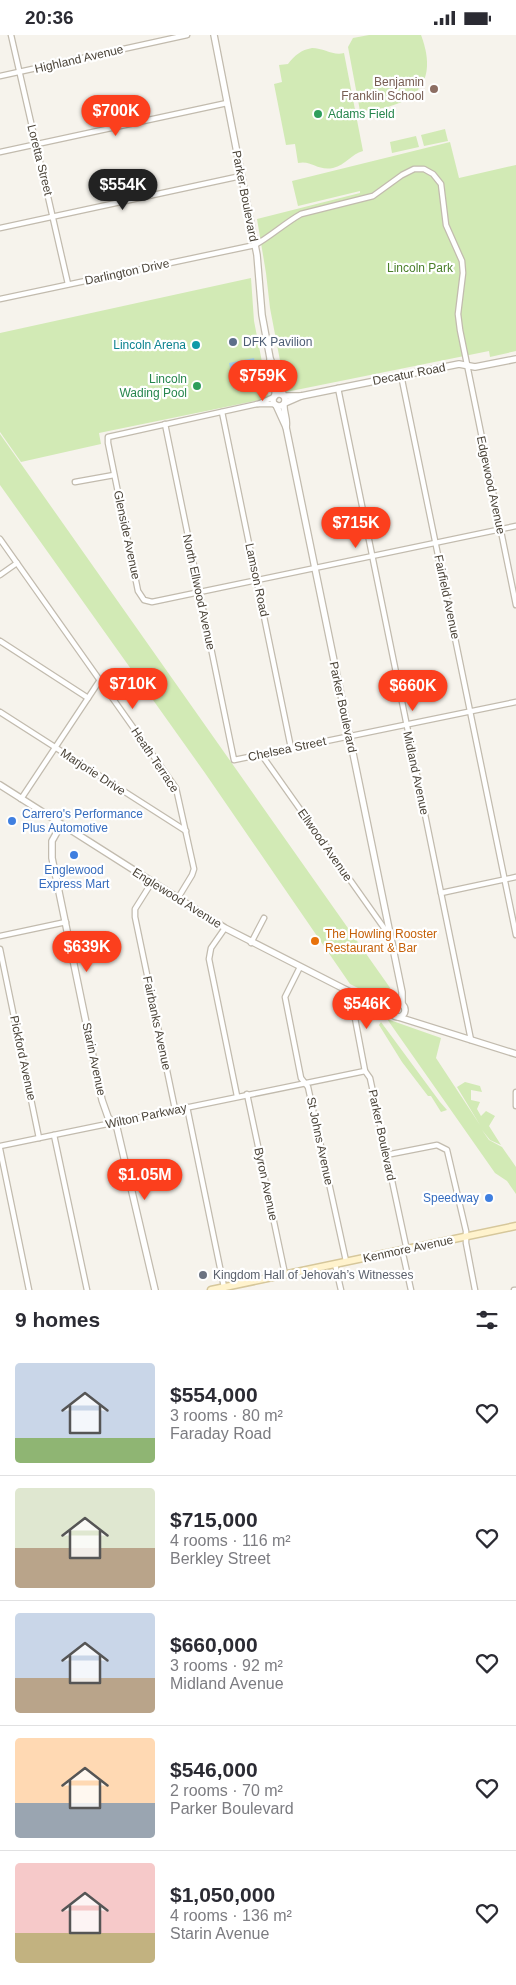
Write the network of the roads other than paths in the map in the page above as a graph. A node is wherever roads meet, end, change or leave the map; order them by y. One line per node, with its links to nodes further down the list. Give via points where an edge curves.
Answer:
1 (11, 35): 4 (street, Loretta Street)
2 (187, 35): 4 (street, Highland Avenue)
3 (214, 35): 6 (street, Parker Boulevard)
4 (19, 72): 5 (street, Highland Avenue); 7 (street, Loretta Street)
5 (0, 76)
6 (227, 103): 7 (street); 9 (street, Parker Boulevard)
7 (36, 144): 8 (street); 10 (street, Loretta Street)
8 (0, 152)
9 (241, 175): 10 (street); 12 (street, Parker Boulevard)
10 (53, 216): 11 (street); 13 (street, Loretta Street)
11 (0, 228)
12 (255, 245): 13 (street, Darlington Drive); 15 (street, Parker Boulevard); 17 (street, Edgewood Avenue, via 301,214 373,196 414,169 424,169 433,174 441,184 446,225 462,261 458,314)
13 (68, 284): 14 (street, Darlington Drive)
14 (0, 299)
15 (270, 358): 20 (street, Parker Boulevard); 22 (street, Parker Boulevard)
16 (516, 359): 17 (street, Decatur Road)
17 (467, 366): 18 (street, Decatur Road, via 459,364); 30 (street, Edgewood Avenue)
18 (401, 375): 19 (street, Decatur Road); 32 (street, Fairfield Avenue)
19 (338, 388): 21 (street, Decatur Road); 33 (street, Midland Avenue)
20 (284, 395): 21 (street, Decatur Road); 22 (street, via 278,394); 23 (street, Parker Boulevard)
21 (302, 396): 23 (street, Decatur Road)
22 (275, 400): 23 (street, via 281,406); 24 (street); 26 (street, Parker Boulevard)
23 (285, 403): 26 (street, Parker Boulevard)
24 (222, 412): 25 (street); 37 (street, Lamson Road)
25 (165, 424): 27 (street, Glenside Avenue, via 108,437); 38 (street, North Ellwood Avenue)
26 (286, 427): 35 (street, Parker Boulevard)
27 (114, 475): 28 (street); 38 (street, Glenside Avenue, via 141,597 152,602)
28 (76, 483)
29 (516, 526): 30 (street)
30 (500, 529): 32 (street); 39 (street, Edgewood Avenue)
31 (0, 539): 34 (street, Heath Terrace)
32 (436, 542): 33 (street); 44 (street, Fairfield Avenue)
33 (371, 555): 35 (street); 46 (street, Midland Avenue)
34 (17, 563): 36 (street); 41 (street, Heath Terrace)
35 (314, 567): 37 (street); 47 (street, Parker Boulevard)
36 (0, 575)
37 (257, 580): 38 (street); 49 (street, Lamson Road)
38 (199, 592): 51 (street, North Ellwood Avenue)
39 (516, 605)
40 (0, 641): 42 (street)
41 (100, 680): 42 (street); 55 (street, Heath Terrace, via 176,788)
42 (88, 698): 48 (street)
43 (516, 702): 44 (street, Chelsea Street)
44 (470, 711): 46 (street, Chelsea Street); 57 (street, Fairfield Avenue)
45 (0, 712): 48 (street, Marjorie Drive)
46 (406, 724): 47 (street, Chelsea Street); 59 (street, Midland Avenue)
47 (349, 736): 49 (street, Chelsea Street); 66 (street, Parker Boulevard)
48 (54, 747): 53 (street); 55 (street, Marjorie Drive)
49 (291, 748): 50 (street, Chelsea Street)
50 (261, 754): 51 (street, Chelsea Street); 66 (street, Ellwood Avenue)
51 (234, 760)
52 (0, 785): 53 (street, Englewood Avenue)
53 (21, 799): 54 (street, Englewood Avenue)
54 (61, 825): 58 (street, Englewood Avenue); 62 (street, Starin Avenue, via 52,841 52,849)
55 (186, 831): 60 (street, Heath Terrace, via 194,872)
56 (516, 877): 57 (street)
57 (504, 880): 59 (street); 64 (street, Fairfield Avenue)
58 (152, 882): 60 (street, Englewood Avenue); 87 (street, Fairbanks Avenue, via 135,909 135,917)
59 (441, 893): 78 (street, Midland Avenue)
60 (178, 898): 63 (street, Englewood Avenue)
61 (264, 918): 67 (street)
62 (66, 922): 65 (street); 88 (street, Starin Avenue, via 102,1100)
63 (225, 928): 67 (street, Englewood Avenue); 84 (street, via 211,948 209,959)
64 (516, 935)
65 (0, 936)
66 (390, 936): 70 (street, Parker Boulevard)
67 (251, 943): 69 (street, Englewood Avenue)
68 (0, 949): 90 (street, Pickford Avenue)
69 (300, 967): 71 (street, Englewood Avenue); 81 (street, St Johns Avenue, via 285,997 301,1078)
70 (400, 988): 73 (street); 74 (street, Parker Boulevard)
71 (350, 992): 72 (street, Englewood Avenue); 80 (street, Parker Boulevard)
72 (362, 998): 73 (street, Englewood Avenue); 75 (street, Englewood Avenue)
73 (393, 1004): 74 (street, Englewood Avenue, via 398,1002); 75 (street)
74 (404, 1006): 76 (street, via 403,1015); 77 (street)
75 (391, 1012): 76 (street, Englewood Avenue)
76 (398, 1017): 77 (street, Englewood Avenue)
77 (416, 1021): 78 (street, Englewood Avenue)
78 (472, 1040): 79 (street, Englewood Avenue)
79 (516, 1055)
80 (365, 1071): 81 (street); 92 (street, Parker Boulevard, via 370,1078)
81 (305, 1083): 83 (street); 96 (street, St Johns Avenue)
82 (516, 1092): 85 (street)
83 (247, 1095): 84 (street, Wilton Parkway); 98 (street, Byron Avenue)
84 (237, 1096): 86 (street, Wilton Parkway)
85 (516, 1106)
86 (187, 1107): 87 (street, Wilton Parkway); 99 (street)
87 (175, 1109): 88 (street, Wilton Parkway)
88 (113, 1123): 89 (street, Wilton Parkway); 103 (street, Starin Avenue, via 117,1128)
89 (54, 1135): 90 (street, Wilton Parkway); 102 (street)
90 (39, 1138): 91 (street)
91 (0, 1148): 101 (street)
92 (386, 1155): 94 (street, via 437,1145 445,1148 449,1154); 95 (street, Parker Boulevard, via 406,1245)
93 (516, 1226): 94 (main road, Kenmore Avenue)
94 (466, 1237): 95 (main road, Kenmore Avenue); 107 (street)
95 (404, 1249): 96 (main road, Kenmore Avenue); 106 (street, Parker Boulevard)
96 (346, 1261): 97 (main road, Kenmore Avenue)
97 (335, 1264): 98 (main road, Kenmore Avenue); 105 (street)
98 (285, 1274): 100 (main road, Kenmore Avenue)
99 (224, 1287): 100 (main road, Kenmore Avenue); 104 (main road, Kenmore Avenue)
100 (233, 1288)
101 (29, 1290)
102 (87, 1290)
103 (155, 1290)
104 (211, 1290)
105 (341, 1290)
106 (410, 1290)
107 (476, 1290)

